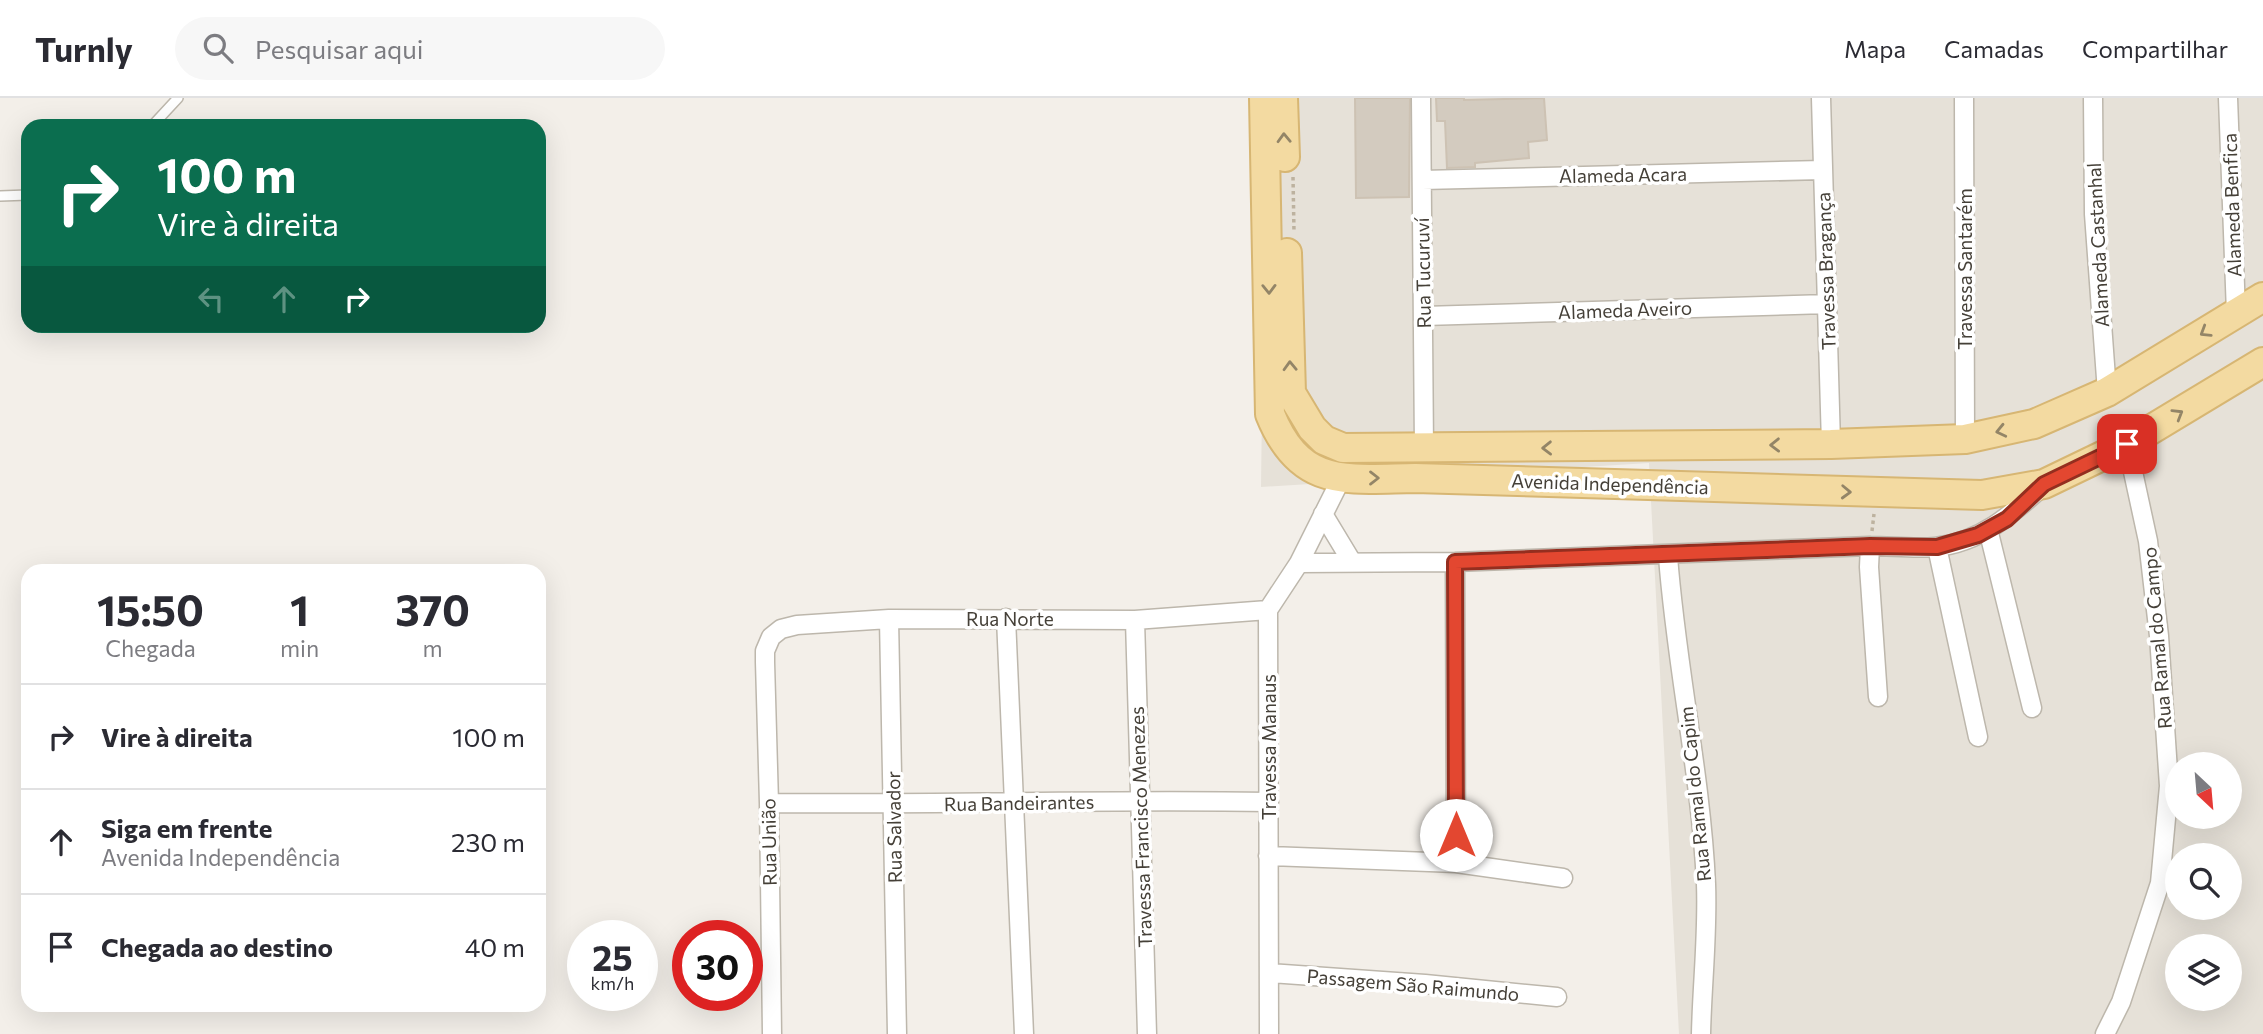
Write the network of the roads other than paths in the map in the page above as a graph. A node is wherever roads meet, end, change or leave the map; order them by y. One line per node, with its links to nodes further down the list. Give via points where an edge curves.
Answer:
1 (178, 98): 9 (lane)
2 (1264, 98): 24 (main road, Avenida Independência, one-way to 24, via 1270,414 1291,453 1308,467)
3 (1283, 98): 23 (main road, Avenida Independência, one-way to 3, via 1343,448 1324,440 1312,428 1291,393)
4 (1421, 98): 11 (street, Rua Tucuruví)
5 (1821, 98): 10 (street, Travessa Bragança)
6 (1965, 98): 20 (street, Travessa Santarém)
7 (2093, 98): 19 (street, Alameda Castanhal, via 2094,214)
8 (2228, 98): 16 (street, Alameda Benfica)
9 (158, 119)
10 (1823, 170): 11 (street, Alameda Acara); 15 (street, Travessa Bragança)
11 (1422, 180): 17 (street, Rua Tucuruví)
12 (21, 195): 13 (lane)
13 (0, 196)
14 (2263, 297): 16 (main road, Avenida Independência)
15 (1827, 304): 17 (street, Alameda Aveiro); 21 (street, Travessa Bragança)
16 (2236, 313): 19 (main road, Avenida Independência, one-way to 19)
17 (1424, 316): 23 (street, Rua Tucuruví)
18 (2262, 366): 22 (main road, Avenida Independência, one-way to 18)
19 (2107, 393): 20 (main road, Avenida Independência, one-way to 20, via 2034,424)
20 (1965, 439): 21 (main road, Avenida Independência)
21 (1831, 444): 23 (main road, Avenida Independência, one-way to 23)
22 (2127, 444): 25 (main road, Avenida Independência); 58 (street, Rua Ramal do Campo, via 2148,541 2169,786 2160,883 2121,1002)
23 (1424, 449)
24 (1341, 479): 25 (main road, Avenida Independência, one-way to 25, via 1982,495); 26 (street)
25 (2044, 484): 27 (street, via 2007,519)
26 (1323, 514): 31 (street); 33 (street)
27 (1988, 529): 29 (street); 40 (street)
28 (1870, 546): 29 (street); 30 (street); 39 (street)
29 (1937, 547): 41 (street)
30 (1668, 555): 32 (street); 57 (street, Rua Ramal do Capim, via 1702,820 1706,887)
31 (1352, 562): 32 (street); 33 (street)
32 (1455, 562): 48 (street)
33 (1299, 563): 34 (street)
34 (1268, 610): 37 (street, Rua Norte); 43 (street, Travessa Manaus)
35 (1006, 618): 36 (street, Rua Norte); 37 (street, Rua Norte); 46 (street)
36 (889, 619): 38 (street, Rua Norte, via 781,629); 45 (street, Rua Salvador)
37 (1135, 620): 42 (street, Travessa Francisco Menezes)
38 (765, 651): 44 (street, Rua União)
39 (1878, 697)
40 (2032, 708)
41 (1978, 737)
42 (1139, 800): 43 (street, Rua Bandeirantes); 46 (street, Rua Bandeirantes); 55 (street, Travessa Francisco Menezes)
43 (1269, 802): 47 (street, Travessa Manaus)
44 (769, 803): 45 (street, Rua Bandeirantes); 52 (street, Rua União)
45 (894, 804): 46 (street, Rua Bandeirantes); 53 (street, Rua Salvador)
46 (1013, 804): 54 (street)
47 (1268, 856): 48 (street); 50 (street, Travessa Manaus)
48 (1456, 863): 49 (street)
49 (1563, 877)
50 (1269, 973): 51 (street, Passagem São Raimundo); 56 (street, Travessa Manaus)
51 (1557, 997)
52 (772, 1034)
53 (897, 1034)
54 (1024, 1034)
55 (1147, 1034)
56 (1269, 1034)
57 (1701, 1034)
58 (2105, 1034)

